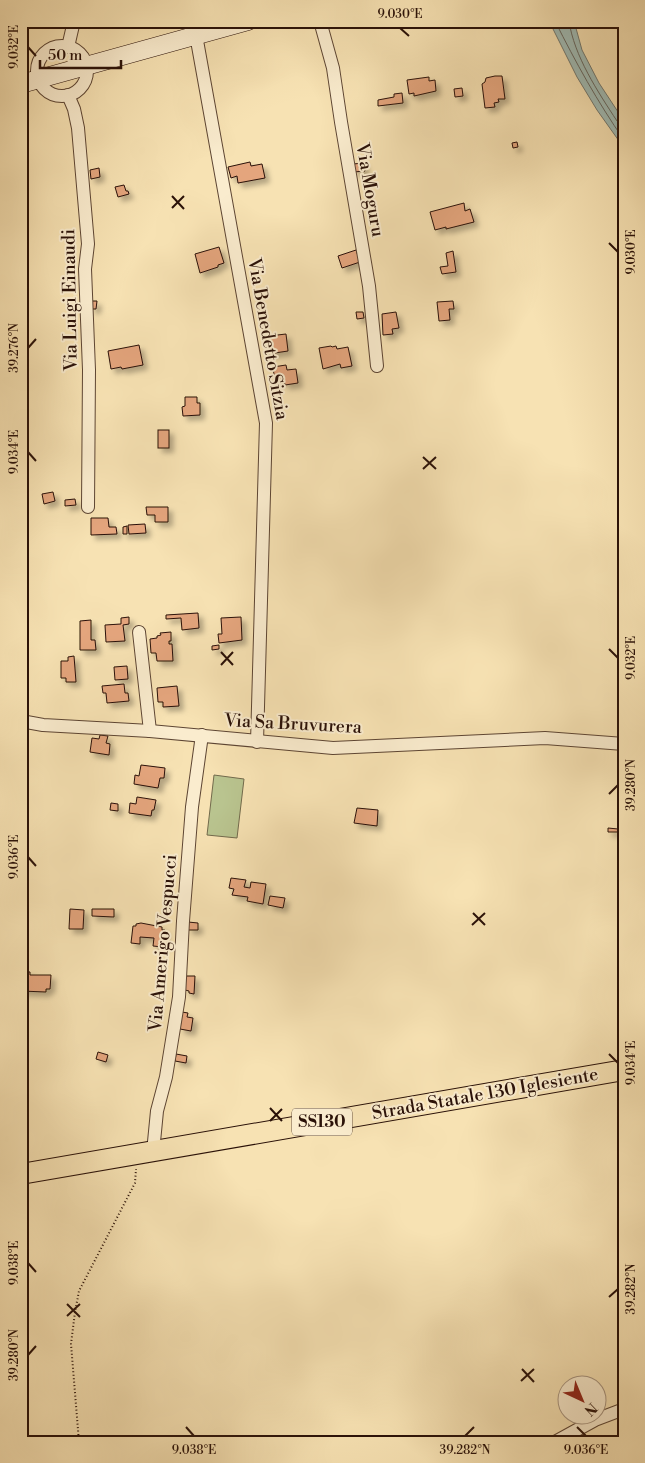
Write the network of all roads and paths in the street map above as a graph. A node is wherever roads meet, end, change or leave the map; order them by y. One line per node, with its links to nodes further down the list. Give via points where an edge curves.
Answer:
1 (74, 21): 5 (street)
2 (248, 21): 4 (main road)
3 (320, 21): 10 (street, Via Moguru, via 333,68 369,286)
4 (196, 36): 6 (main road); 16 (street, Via Benedetto Sitzia, via 266,423)
5 (68, 47): 6 (street, via 80,54); 7 (street, via 53,48 41,57)
6 (86, 66): 7 (main road); 9 (street, via 84,81)
7 (38, 79): 8 (main road); 9 (street, via 47,91)
8 (21, 84)
9 (68, 95): 11 (street, Via Luigi Einaudi, via 78,128 88,244 85,269 89,370)
10 (377, 366)
11 (88, 507)
12 (139, 632): 14 (street)
13 (21, 721): 14 (street, Via Sa Bruvurera)
14 (150, 731): 15 (street, Via Sa Bruvurera)
15 (202, 736): 16 (street, Via Sa Bruvurera); 20 (street, Via Amerigo Vespucci, via 192,817 179,997 157,1111)
16 (258, 742): 17 (street, Via Sa Bruvurera, via 333,748 545,738)
17 (624, 744)
18 (624, 1070): 20 (main road, Strada Statale 130 Iglesiente / SS130)
19 (624, 1083): 21 (main road, Strada Statale 130 Iglesiente / SS130)
20 (153, 1152): 22 (main road, Strada Statale 130 Iglesiente / SS130)
21 (136, 1167): 23 (main road, Strada Statale 130 Iglesiente / SS130); 26 (path, via 135,1183 79,1291 72,1344)
22 (21, 1174)
23 (21, 1186)
24 (624, 1409): 25 (street, via 595,1420)
25 (558, 1441)
26 (79, 1442)

